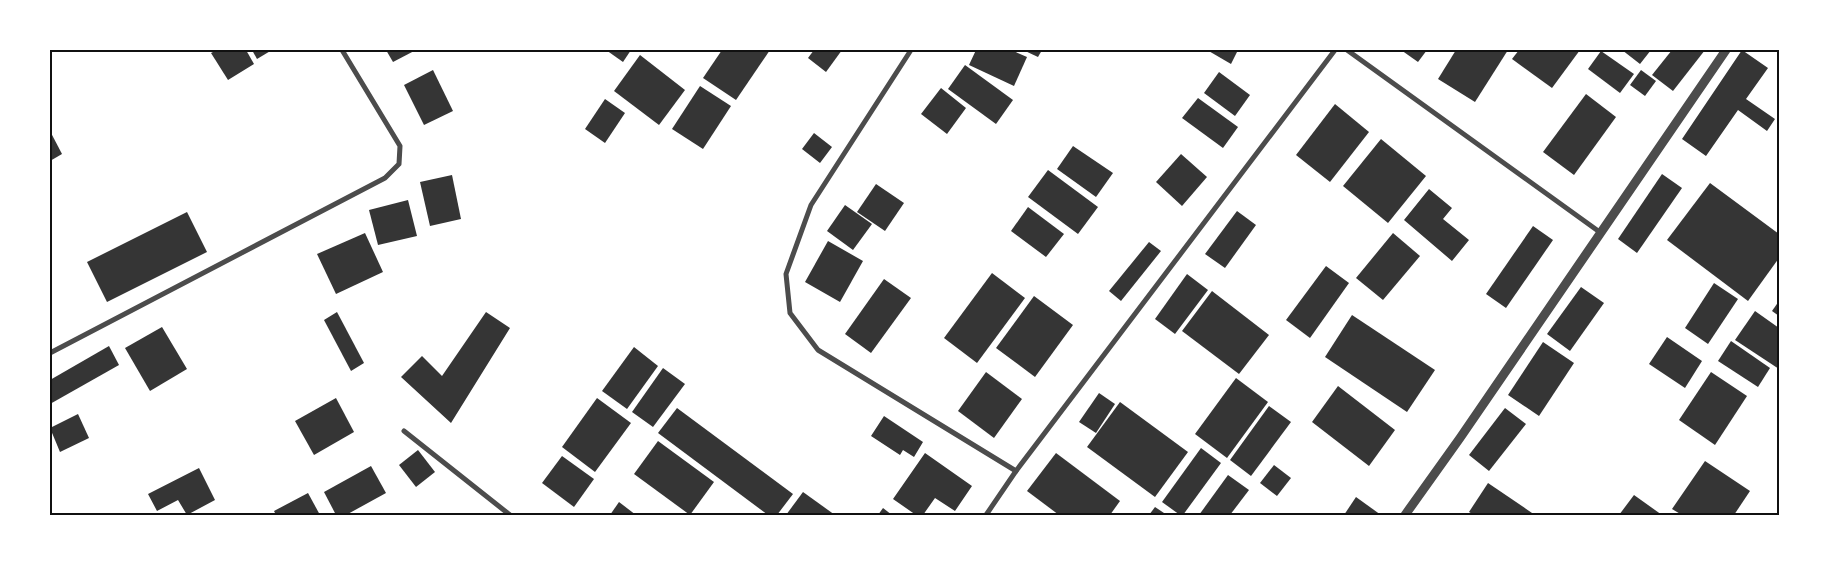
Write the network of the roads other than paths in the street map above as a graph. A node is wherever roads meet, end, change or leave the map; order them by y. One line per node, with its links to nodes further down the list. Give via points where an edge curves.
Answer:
1 (342, 50): 7 (street, via 400,146 399,164 385,178)
2 (911, 50): 9 (street, via 811,205 786,274 790,313 818,350)
3 (1334, 50): 9 (street)
4 (1347, 50): 6 (street)
5 (1726, 50): 6 (street)
6 (1600, 233): 12 (street)
7 (50, 353)
8 (404, 432): 10 (street)
9 (1016, 471): 11 (street)
10 (510, 515)
11 (986, 515)
12 (1405, 515)

